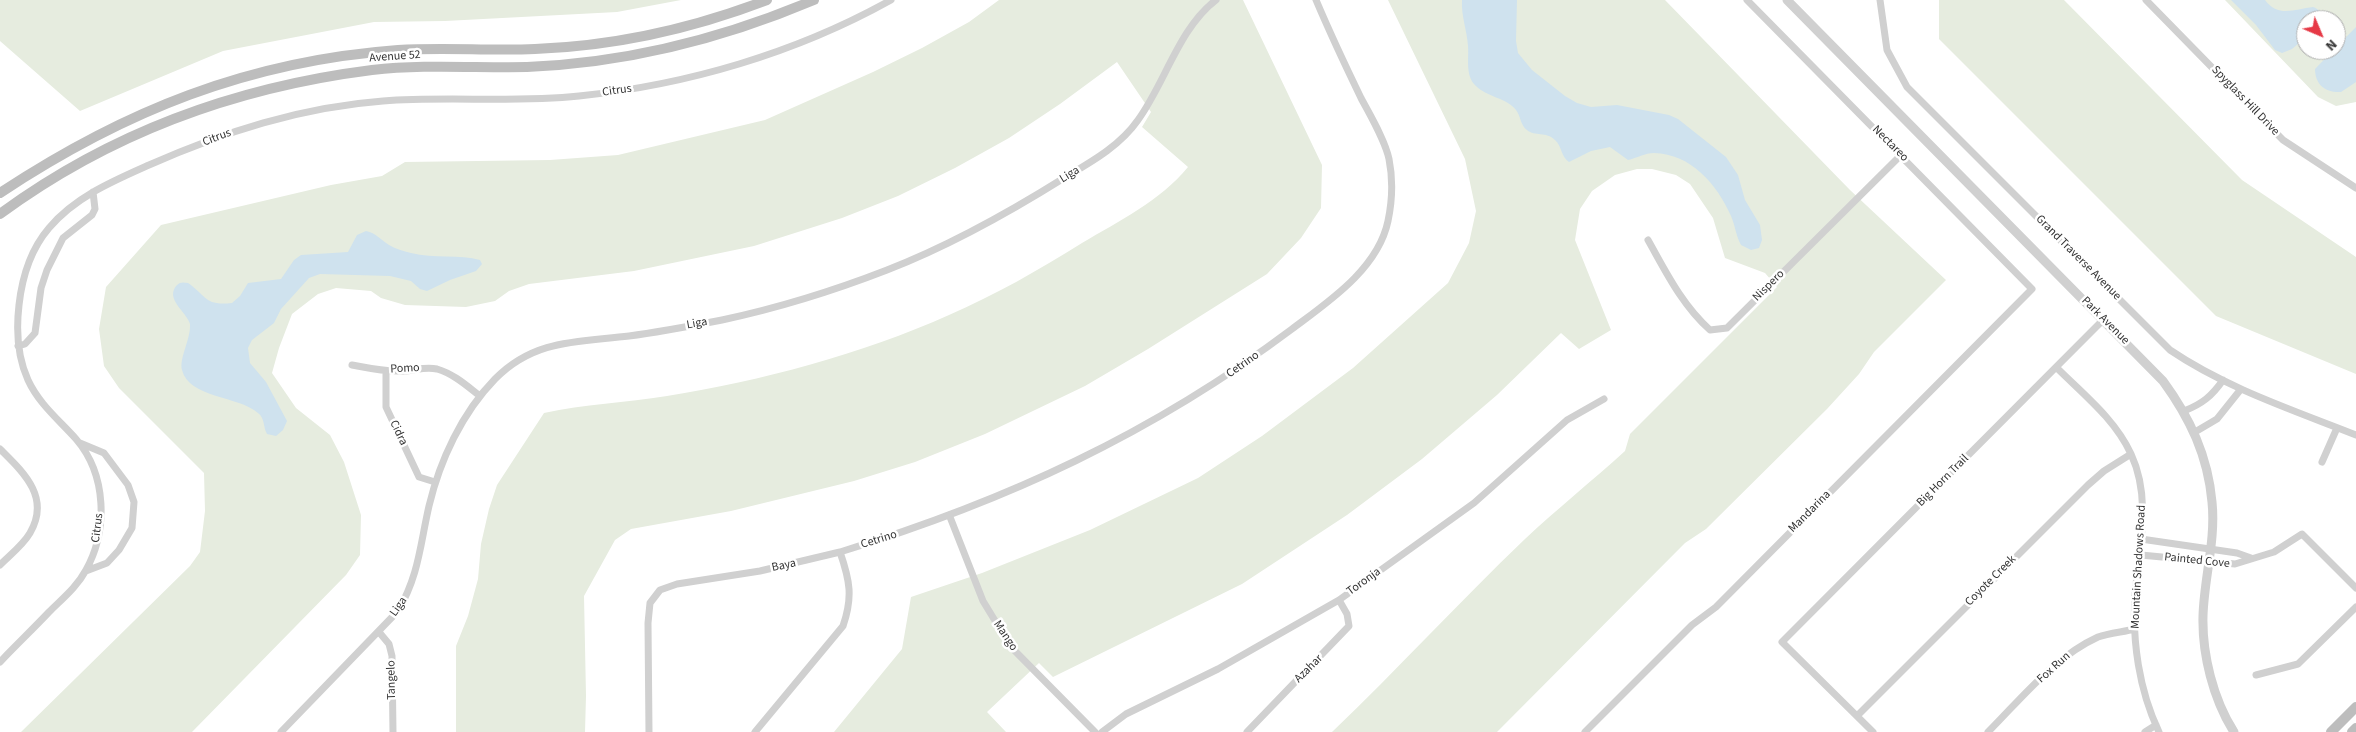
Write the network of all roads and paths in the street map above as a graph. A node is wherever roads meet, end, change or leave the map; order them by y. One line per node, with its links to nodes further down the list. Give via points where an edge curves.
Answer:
1 (767, 0): 13 (main road, Avenue 52, via 698,23 590,44 537,50 398,50 303,63 252,74 140,114 86,140)
2 (814, 0): 14 (main road, Avenue 52, via 700,40 605,60 528,66 411,67 291,83 247,94 162,123 114,144)
3 (891, 0): 12 (street, Citrus, via 780,50 729,67 630,89 577,96 384,101 310,110 247,127 177,153)
4 (1216, 0): 24 (street, Liga, via 1196,19 1139,120 1123,138 1098,157 991,221 889,269 766,310 632,336 551,345 514,362)
5 (1316, 0): 35 (street, Cetrino, via 1388,157 1392,190 1388,223 1372,259 1300,323 1217,383 1167,414 1043,478)
6 (1747, 0): 10 (street, Nectareo)
7 (1787, 0): 17 (street, Park Avenue)
8 (1880, 0): 22 (street, Grand Traverse Avenue, via 1887,50 1907,87 2170,350 2198,369)
9 (2146, 0): 11 (street, Spyglass Hill Drive, via 2283,140)
10 (1901, 154): 15 (street, Nispero, via 1727,328 1710,330 1700,321 1682,299); 16 (street, Nectareo)
11 (2355, 186)
12 (93, 192): 18 (street, Citrus, via 75,203 48,228 33,254 22,285 17,322); 18 (street, via 96,204 92,215 63,238 47,270 41,288 36,333)
13 (0, 193)
14 (0, 214)
15 (1648, 240)
16 (2032, 289): 62 (street, Mandarina, via 1716,607 1692,625)
17 (2103, 320): 20 (street, Big Horn Trail); 26 (street, Park Avenue, via 2163,380)
18 (18, 346): 30 (street, Citrus, via 28,381 42,404)
19 (352, 365): 21 (street, Pomo)
20 (2057, 368): 32 (street, Mountain Shadows Road, via 2112,424); 52 (street, Big Horn Trail, via 1782,642)
21 (386, 371): 24 (street, Pomo, via 437,369); 34 (street, Cidra, via 386,408 419,477)
22 (2223, 380): 23 (street, Grand Traverse Avenue); 26 (street, via 2200,404)
23 (2241, 389): 27 (street, Grand Traverse Avenue); 28 (street, via 2216,419)
24 (480, 396): 34 (street, Liga, via 454,439)
25 (1604, 399): 45 (street, Toronja, via 1567,420 1474,503)
26 (2184, 411): 28 (street, Park Avenue)
27 (2337, 428): 29 (street, Grand Traverse Avenue); 33 (street)
28 (2195, 432): 37 (street, Park Avenue, via 2212,502)
29 (2356, 435)
30 (79, 443): 43 (street, Citrus, via 93,467 100,490 102,519 97,545); 43 (street, via 104,453 128,484 134,502 132,528 119,550 107,563)
31 (0, 449): 42 (street, via 27,477 36,501 36,518 30,533)
32 (2131, 454): 36 (street, Mountain Shadows Road, via 2139,477 2143,507); 52 (street, Coyote Creek, via 2088,485)
33 (2322, 462)
34 (435, 482): 48 (street, Liga, via 410,590 398,611)
35 (950, 517): 38 (street, Cetrino); 59 (street, Mango, via 983,600 1011,647)
36 (2142, 539): 37 (street, Painted Cove); 39 (street, Mountain Shadows Road)
37 (2211, 550): 40 (street, Painted Cove, via 2236,552); 41 (street, Park Avenue)
38 (840, 552): 57 (street, Baya, via 660,590 650,603 648,623); 58 (street, via 850,588 850,607 843,626)
39 (2141, 555): 41 (street, Painted Cove); 47 (street, Mountain Shadows Road, via 2135,596)
40 (2251, 558): 41 (street, Painted Cove, via 2235,564); 44 (street, Painted Cove, via 2274,552 2302,534)
41 (2210, 563): 66 (street, Park Avenue, via 2203,615 2205,652 2216,695)
42 (0, 565)
43 (86, 571): 49 (street, Citrus, via 68,594)
44 (2356, 588)
45 (1339, 600): 60 (street, Toronja, via 1218,669 1126,714); 61 (street, Azahar, via 1350,626)
46 (2356, 607): 50 (street, via 2298,664)
47 (2135, 630): 54 (street, Mountain Shadows Road, via 2135,653); 64 (street, Fox Run, via 2100,636 2077,648)
48 (379, 632): 55 (street, Liga); 56 (street, Tangelo, via 389,644 392,656)
49 (0, 662)
50 (2256, 675)
51 (2356, 707): 67 (main road)
52 (1856, 716): 63 (street)
53 (2356, 728): 68 (main road)
54 (2157, 729): 65 (street)
55 (282, 732)
56 (393, 732)
57 (649, 732)
58 (755, 732)
59 (1095, 732)
60 (1102, 732)
61 (1247, 732)
62 (1585, 732)
63 (1873, 732)
64 (1988, 732)
65 (2145, 732)
66 (2234, 732)
67 (2331, 732)
68 (2352, 732)

